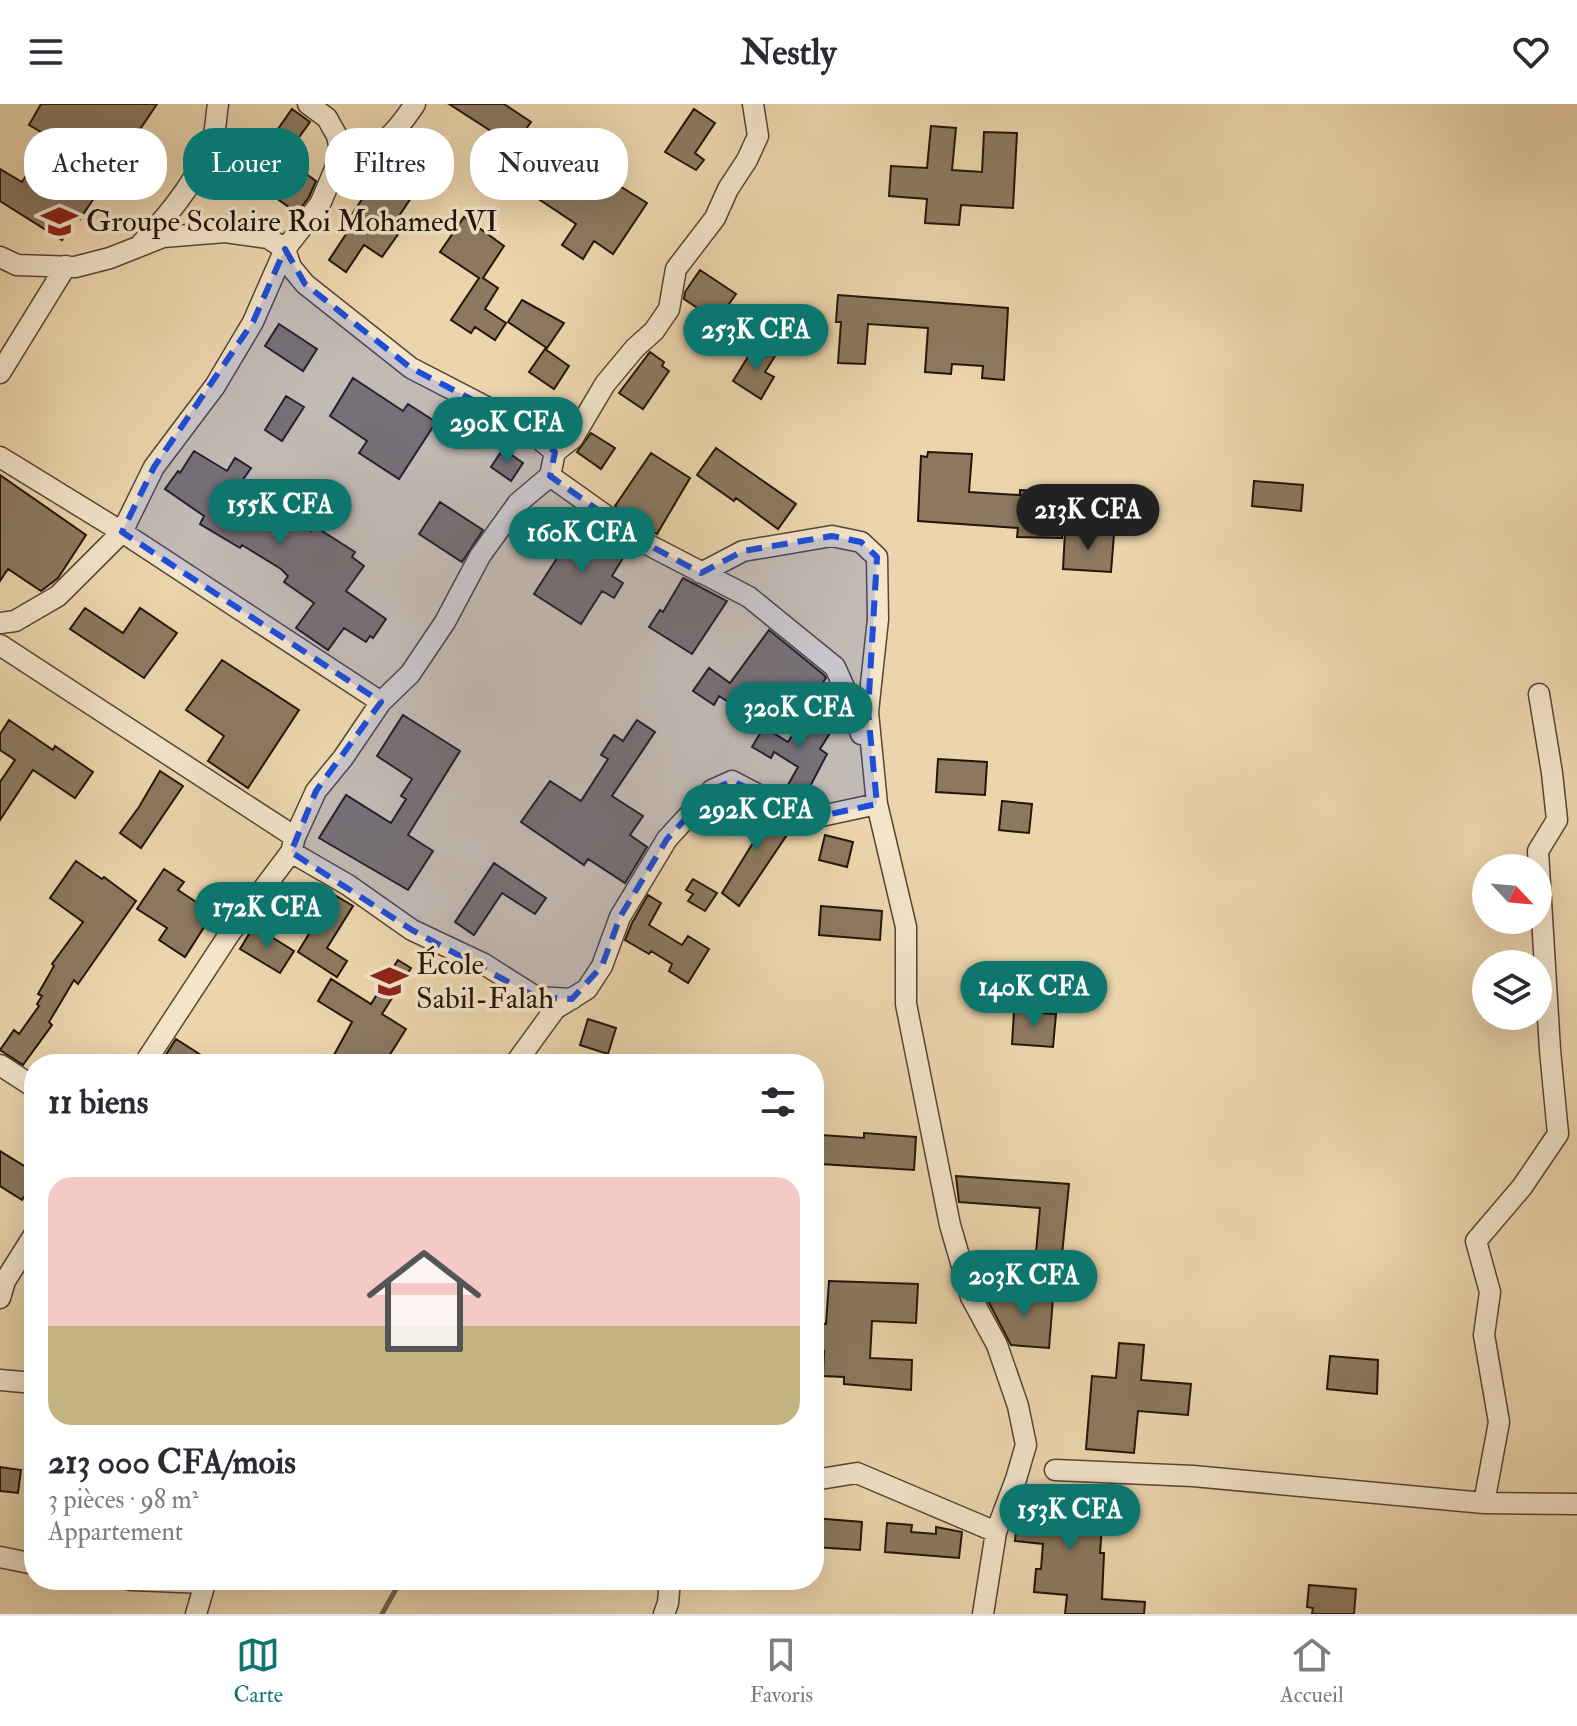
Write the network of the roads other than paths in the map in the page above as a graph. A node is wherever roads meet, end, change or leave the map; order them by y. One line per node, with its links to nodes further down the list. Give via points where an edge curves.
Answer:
1 (218, 104): 8 (street, via 214,138 196,174)
2 (308, 104): 5 (street)
3 (415, 104): 6 (street)
4 (753, 104): 13 (street, via 758,136 715,218 676,269 669,309 605,384 573,438)
5 (333, 128)
6 (398, 128)
7 (325, 192): 9 (street)
8 (138, 247): 9 (street, via 163,237 225,232 268,238); 11 (street)
9 (285, 249): 13 (street, via 305,284 411,368 525,427); 16 (street, via 253,322 215,386 154,467)
10 (0, 257): 11 (street, via 17,265)
11 (66, 266): 12 (street)
12 (0, 373)
13 (555, 452): 15 (street)
14 (0, 457): 16 (street)
15 (550, 476): 17 (street, via 643,542); 21 (street, via 518,503 410,674)
16 (122, 532): 18 (street, via 58,596 15,621); 21 (street)
17 (701, 573): 22 (street, via 749,597 835,667); 22 (street, via 743,551 832,536 861,542 877,557 878,619 868,712)
18 (0, 623)
19 (0, 645): 24 (street)
20 (1539, 694): 36 (street, via 1557,820 1538,851 1558,1134 1476,1241 1490,1292 1484,1335 1499,1422)
21 (381, 702): 24 (street, via 316,791)
22 (873, 775): 23 (street)
23 (877, 804): 25 (street, via 812,818 732,781 712,790 667,839 620,917 602,966 587,989); 38 (street, via 906,927 906,1004 950,1225 971,1297 997,1345 1026,1445)
24 (293, 844): 25 (street, via 412,930 484,964 536,997); 26 (street)
25 (572, 999): 27 (street, via 555,1009)
26 (151, 1054)
27 (522, 1054)
28 (0, 1065): 29 (street)
29 (24, 1081)
30 (24, 1251): 31 (street)
31 (0, 1298)
32 (0, 1380): 33 (street)
33 (24, 1382)
34 (1055, 1470): 36 (street, via 1193,1476)
35 (824, 1478): 38 (street, via 857,1473)
36 (1484, 1503): 37 (street)
37 (1577, 1504)
38 (996, 1532): 45 (street)
39 (0, 1557): 40 (street)
40 (24, 1562)
41 (203, 1590): 43 (street)
42 (669, 1590): 44 (street)
43 (196, 1614)
44 (664, 1614)
45 (983, 1614)

